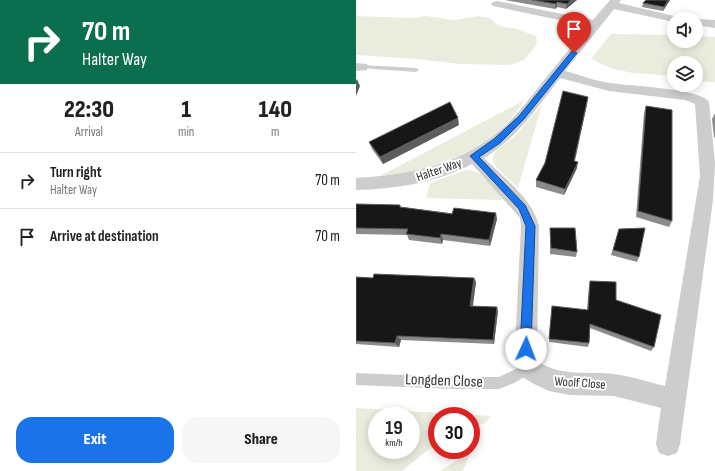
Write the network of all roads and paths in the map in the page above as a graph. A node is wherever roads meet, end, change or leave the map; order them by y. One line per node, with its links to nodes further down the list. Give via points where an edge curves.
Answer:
1 (614, 3): 3 (street); 4 (street, Halter Way)
2 (497, 4): 4 (street)
3 (667, 17)
4 (599, 20): 9 (street, Halter Way)
5 (703, 23): 6 (street)
6 (715, 24)
7 (359, 67): 8 (lane)
8 (416, 70)
9 (558, 72): 10 (street, Halter Way, via 510,130); 14 (street, via 592,83 688,96 702,102 708,176)
10 (474, 156): 11 (street, Halter Way, via 413,179 382,184); 12 (street, via 510,192 522,207 530,226 526,349)
11 (356, 184)
12 (529, 368): 13 (lane, Longden Close, via 499,383); 14 (street, Woolf Close, via 538,376 552,382 614,385)
13 (356, 379)
14 (674, 400): 15 (street)
15 (668, 444)

